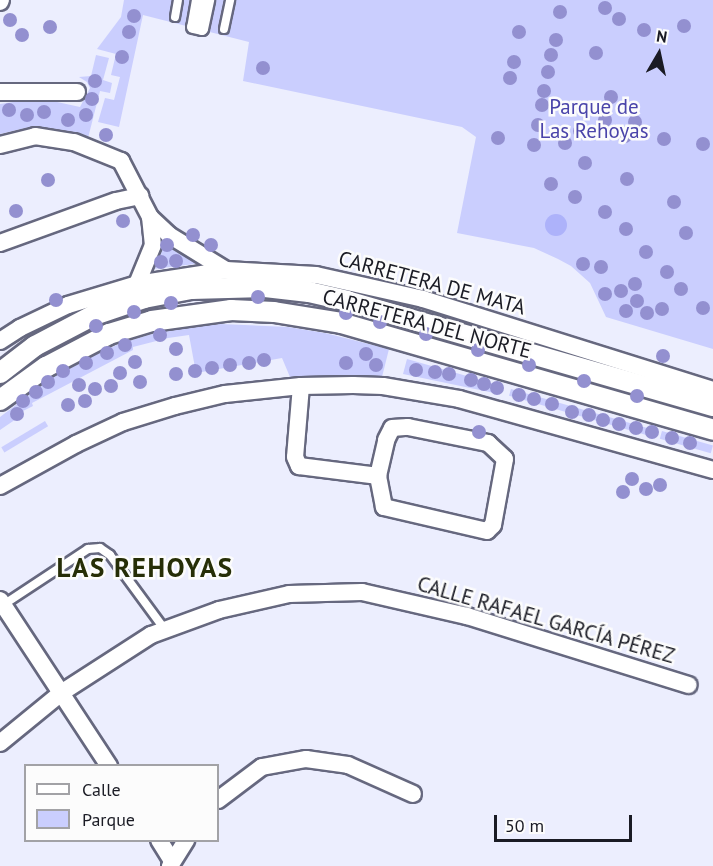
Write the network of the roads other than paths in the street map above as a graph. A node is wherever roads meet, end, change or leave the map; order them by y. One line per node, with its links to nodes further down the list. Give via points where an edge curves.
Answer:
1 (178, 0): 5 (lane)
2 (198, 0): 3 (street, via 193,27 202,29)
3 (208, 0)
4 (230, 0): 6 (lane)
5 (175, 17)
6 (224, 29)
7 (0, 92): 8 (street)
8 (76, 92)
9 (0, 145): 10 (street, via 35,136 74,142 121,161)
10 (140, 196): 11 (street); 12 (street)
11 (150, 217): 13 (street, via 170,235); 14 (street, via 153,245)
12 (0, 243)
13 (226, 270): 14 (street, CARRETERA DE MATA); 18 (street, CARRETERA DE MATA, via 316,275 423,299)
14 (137, 284): 15 (street, CARRETERA DE MATA, via 68,305)
15 (0, 341)
16 (0, 372): 20 (street, CARRETERA DEL NORTE, via 35,346 94,315 144,298 191,289 265,287 347,301)
17 (301, 386): 22 (street, via 383,386 423,392); 23 (street, via 295,457 299,466); 24 (street, via 225,394 133,419 76,444)
18 (713, 390)
19 (0, 400): 21 (street, CARRETERA DEL NORTE, via 46,366 109,334 152,321 231,310 274,312 341,323)
20 (713, 406)
21 (713, 430)
22 (713, 470)
23 (378, 476): 23 (street, via 392,428 408,427 488,443 505,459 493,525 487,531 384,507)
24 (0, 486)
25 (2, 602): 26 (lane, via 88,549 100,548 110,555); 28 (street)
26 (165, 630): 27 (street, CALLE RAFAEL GARCÍA PÉREZ, via 219,610 289,594 362,592 467,616); 28 (street, CALLE RAFAEL GARCÍA PÉREZ, via 151,635)
27 (688, 685)
28 (62, 693): 29 (street, CALLE RAFAEL GARCÍA PÉREZ); 30 (street)
29 (0, 743)
30 (108, 764)
31 (413, 794): 32 (street, via 348,765 306,759 262,767)
32 (219, 799)
33 (160, 842): 35 (street)
34 (185, 842): 35 (street)
35 (171, 864)

